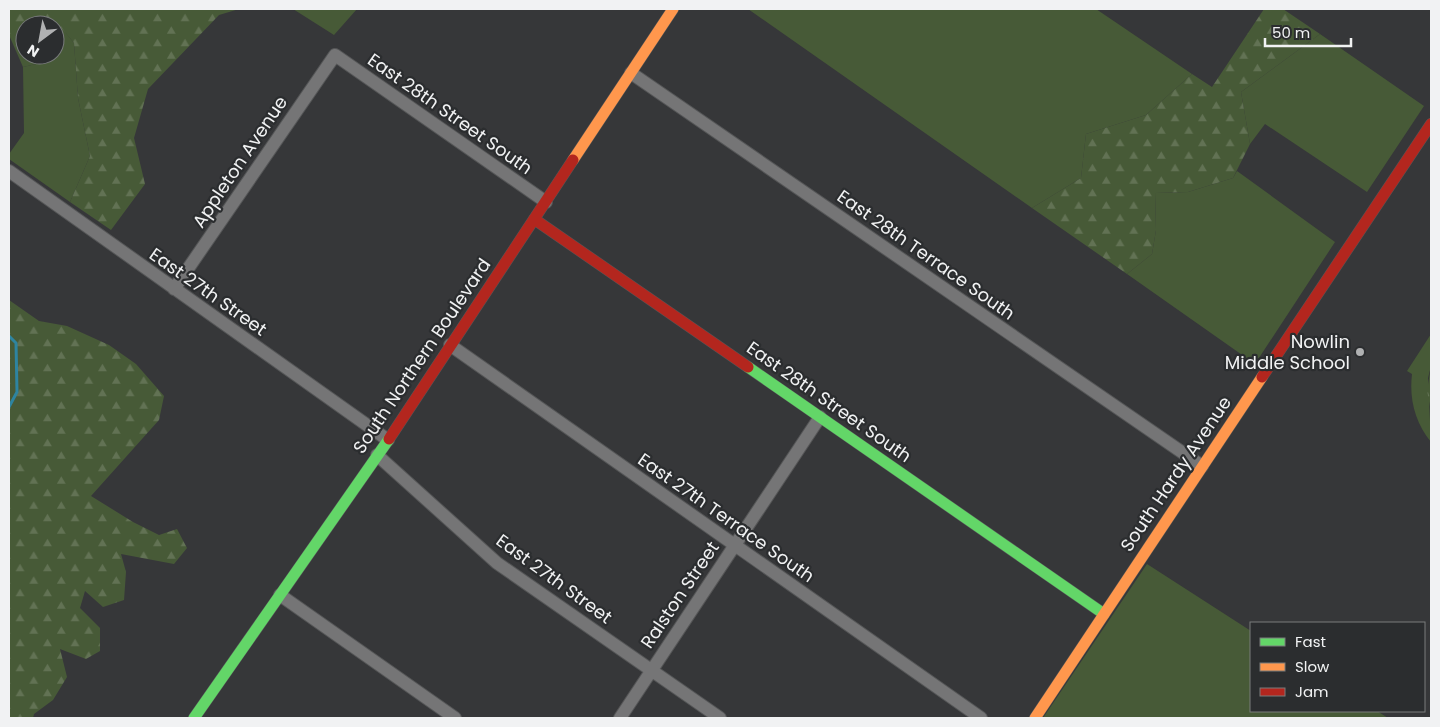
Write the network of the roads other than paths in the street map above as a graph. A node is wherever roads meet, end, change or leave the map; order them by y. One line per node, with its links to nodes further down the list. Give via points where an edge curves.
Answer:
1 (674, 9): 3 (street, South Northern Boulevard)
2 (335, 55): 6 (street, East 28th Street South); 8 (street, Appleton Avenue)
3 (631, 73): 6 (street, South Northern Boulevard); 13 (street, East 28th Terrace South)
4 (1431, 124): 13 (street, South Hardy Avenue)
5 (9, 171): 8 (street, East 27th Street)
6 (546, 202): 7 (street, South Northern Boulevard)
7 (534, 219): 9 (street, South Northern Boulevard); 10 (street, East 28th Street South)
8 (174, 289): 11 (street, East 27th Street)
9 (450, 346): 11 (street, South Northern Boulevard); 14 (street, East 27th Terrace South)
10 (820, 417): 14 (street, Ralston Street); 16 (street, East 28th Street South)
11 (388, 440): 12 (street, South Northern Boulevard)
12 (377, 455): 15 (street, South Northern Boulevard); 17 (street, East 27th Street, via 497,563)
13 (1202, 466): 16 (street, South Hardy Avenue)
14 (735, 545): 17 (street, Ralston Street); 22 (street, East 27th Terrace South)
15 (280, 595): 18 (street, South Northern Boulevard); 19 (street)
16 (1104, 614): 23 (street, South Hardy Avenue)
17 (652, 670): 20 (street, Ralston Street); 21 (street, East 27th Street)
18 (194, 718)
19 (455, 718)
20 (620, 718)
21 (720, 718)
22 (981, 718)
23 (1035, 718)

